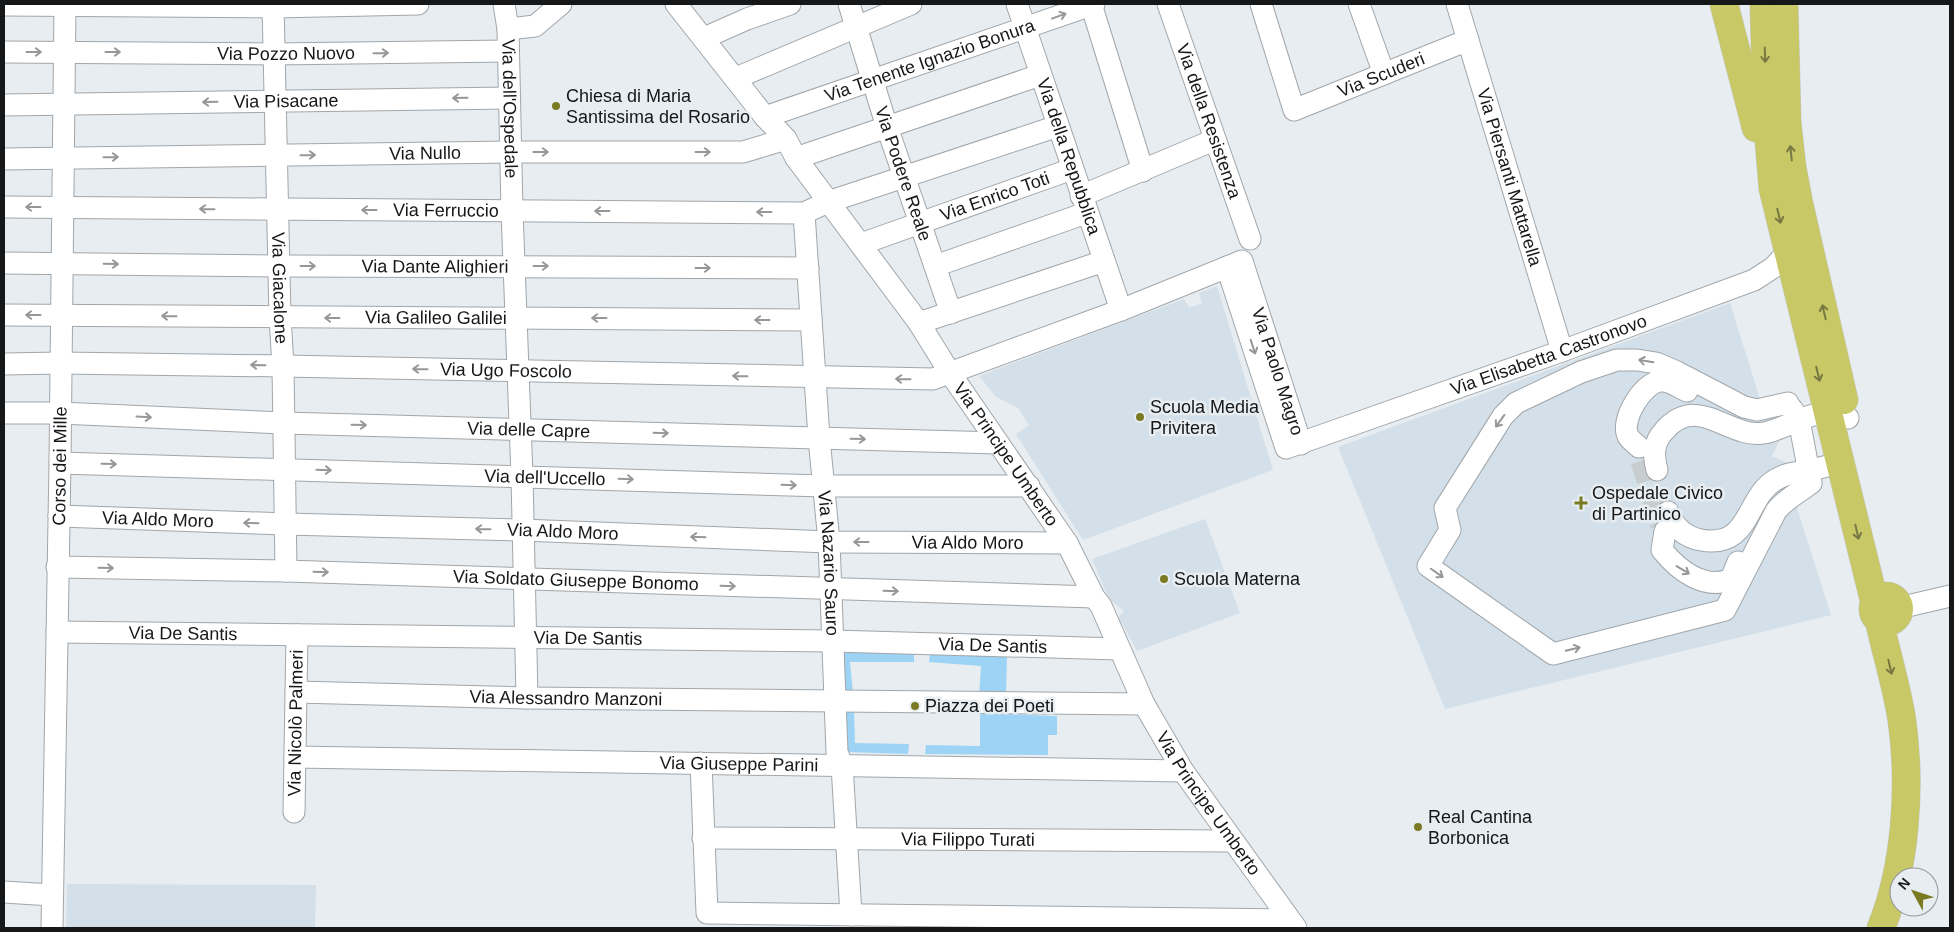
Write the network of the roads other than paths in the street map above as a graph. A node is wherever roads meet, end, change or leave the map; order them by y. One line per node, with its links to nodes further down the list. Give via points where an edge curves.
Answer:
1 (418, 4): 17 (street)
2 (504, 4): 21 (street, Via dell'Ospedale)
3 (561, 4): 21 (street, via 535,26)
4 (676, 4): 22 (street, Via Principe Umberto)
5 (790, 4): 22 (street)
6 (849, 4): 19 (street, Via Podere Reale)
7 (911, 4): 19 (street)
8 (1017, 4): 20 (street, Via della Repubblica)
9 (1092, 4): 20 (street, Via Tenente Ignazio Bonura, one-way to 9); 46 (street)
10 (1168, 4): 39 (street, Via della Resistenza)
11 (1260, 4): 28 (street, Via Scuderi, via 1294,110)
12 (1359, 4): 28 (street)
13 (1457, 4): 23 (street, Via Piersanti Mattarella)
14 (1724, 4): 48 (main road)
15 (4, 5): 16 (street)
16 (65, 5): 17 (street); 25 (street, Corso dei Mille)
17 (273, 5): 27 (street, Via Giacalone)
18 (1768, 7): 48 (main road, one-way to 48, via 1768,117); 86 (main road, one-way to 18, via 1792,167)
19 (856, 28): 30 (street); 31 (street, Via Podere Reale)
20 (1025, 28): 29 (street, Via della Repubblica); 31 (street, Via Tenente Ignazio Bonura)
21 (508, 29): 26 (street, Via dell'Ospedale)
22 (704, 38): 30 (street, Via Principe Umberto)
23 (1468, 40): 28 (street, Via Scuderi); 75 (street, Via Piersanti Mattarella)
24 (4, 52): 25 (street, Via Pozzo Nuovo, one-way to 25)
25 (64, 52): 27 (street, Via Pozzo Nuovo, one-way to 27); 34 (street, Corso dei Mille)
26 (508, 52): 27 (street, Via Pozzo Nuovo, one-way to 26); 32 (street, Via dell'Ospedale)
27 (274, 54): 33 (street, Via Giacalone)
28 (1384, 74)
29 (1040, 75): 37 (street, Via della Repubblica); 38 (street, Via Nullo)
30 (736, 78): 36 (street, Via Principe Umberto)
31 (873, 80): 36 (street, Via Tenente Ignazio Bonura); 38 (street, Via Podere Reale)
32 (509, 98): 33 (street, Via Pisacane, one-way to 33); 41 (street, Via dell'Ospedale)
33 (275, 101): 34 (street, Via Pisacane, one-way to 34); 42 (street, Via Giacalone)
34 (63, 104): 35 (street, Via Pisacane); 43 (street, Corso dei Mille)
35 (4, 105)
36 (764, 117): 40 (street, Via Principe Umberto)
37 (1058, 126): 45 (street, Via della Repubblica); 47 (street, Via Ferruccio)
38 (887, 127): 40 (street, Via Nullo); 47 (street, Via Podere Reale)
39 (1214, 140): 46 (street); 57 (street, Via della Resistenza)
40 (791, 148): 41 (street, Via Nullo, one-way to 40, via 743,152); 49 (street, Via Principe Umberto)
41 (511, 152): 42 (street, Via Nullo, one-way to 41); 54 (street, Via dell'Ospedale)
42 (276, 155): 43 (street, Via Nullo, one-way to 42); 53 (street, Via Giacalone)
43 (62, 158): 44 (street, Via Nullo); 52 (street, Corso dei Mille)
44 (4, 159)
45 (1072, 169): 50 (street, Via della Repubblica); 56 (street, Via Enrico Toti)
46 (1143, 171): 50 (street)
47 (904, 178): 49 (street, Via Ferruccio); 56 (street, Via Podere Reale)
48 (1773, 189): 59 (main road, one-way to 59)
49 (828, 202): 55 (street, Via Ferruccio); 58 (street, Via Principe Umberto)
50 (1084, 204): 60 (street, Via della Repubblica); 65 (street)
51 (4, 207): 52 (street, Via Ferruccio, one-way to 51)
52 (63, 208): 53 (street, Via Ferruccio, one-way to 52); 62 (street, Corso dei Mille)
53 (278, 210): 54 (street, Via Ferruccio, one-way to 53); 63 (street, Via Giacalone)
54 (512, 211): 55 (street, Via Ferruccio, one-way to 54); 64 (street, Via dell'Ospedale)
55 (804, 212): 66 (street, Via Nazario Sauro)
56 (920, 223): 58 (street, Via Enrico Toti); 65 (street, Via Podere Reale)
57 (1250, 239)
58 (861, 244): 74 (street, Via Principe Umberto)
59 (1788, 251): 75 (street, Via Elisabetta Castronovo, via 1774,267 1754,280); 86 (main road, one-way to 86)
60 (1104, 261): 67 (street, Via della Repubblica); 68 (street)
61 (4, 263): 62 (street, Via Dante Alighieri)
62 (62, 263): 63 (street, Via Dante Alighieri, one-way to 63); 70 (street, Corso dei Mille)
63 (280, 266): 64 (street, Via Dante Alighieri, one-way to 64); 71 (street, Via Giacalone)
64 (515, 266): 66 (street, Via Dante Alighieri, one-way to 66); 72 (street, Via dell'Ospedale)
65 (935, 266): 68 (street, Via Podere Reale)
66 (808, 268): 73 (street, Via Nazario Sauro)
67 (1121, 310): 80 (street, Via Paolo Magro); 91 (street, Via Paolo Magro, via 1235,264 1286,448)
68 (951, 313): 74 (street)
69 (4, 315): 70 (street, Via Galileo Galilei, one-way to 69)
70 (61, 315): 71 (street, Via Galileo Galilei, one-way to 70); 76 (street, Corso dei Mille)
71 (280, 317): 72 (street, Via Galileo Galilei, one-way to 71); 78 (street, Via Giacalone)
72 (516, 318): 73 (street, Via Galileo Galilei, one-way to 72); 79 (street, Via dell'Ospedale)
73 (811, 320): 81 (street, Via Nazario Sauro)
74 (920, 323): 80 (street, Via Principe Umberto)
75 (1562, 351): 91 (street, Via Elisabetta Castronovo)
76 (61, 363): 77 (street, Via Ugo Foscolo); 78 (street, Via Ugo Foscolo, one-way to 76); 85 (street, Corso dei Mille)
77 (4, 364)
78 (283, 366): 79 (street, Via Ugo Foscolo, one-way to 78); 87 (street, Via Giacalone)
79 (519, 372): 81 (street, Via Ugo Foscolo, one-way to 79); 88 (street, Via dell'Ospedale)
80 (950, 373): 81 (street, Via Ugo Foscolo, one-way to 81, via 933,379); 90 (street, Via Principe Umberto)
81 (814, 377): 89 (street, Via Nazario Sauro)
82 (1709, 403): 83 (street, via 1755,419 1774,417); 92 (street, via 1682,403 1660,415 1651,424); 92 (street, via 1664,380 1653,382 1637,397 1626,426 1628,437)
83 (1791, 407): 86 (street); 92 (street, via 1778,429 1763,433 1752,433 1706,416 1686,417 1669,426 1657,440 1654,458); 97 (street); 97 (street, one-way to 97, via 1757,410 1744,407 1677,372 1656,363 1637,360 1617,360 1573,376 1516,403 1503,416 1445,508 1450,530 1428,566 1552,654 1725,610 1776,511)
84 (4, 413): 85 (street, Via delle Capre)
85 (60, 413): 87 (street, Via delle Capre, one-way to 87); 94 (street, Corso dei Mille)
86 (1838, 415): 93 (main road); 113 (main road)
87 (283, 423): 88 (street, Via delle Capre, one-way to 88); 95 (street, Via Giacalone)
88 (519, 429): 89 (street, Via delle Capre, one-way to 89); 96 (street, Via dell'Ospedale)
89 (819, 438): 90 (street, Via delle Capre, one-way to 90); 98 (street, Via Nazario Sauro)
90 (998, 443): 99 (street, Via Principe Umberto)
91 (1300, 444)
92 (1646, 460)
93 (1841, 462): 97 (street); 113 (main road, one-way to 113)
94 (60, 463): 95 (street, Via dell'Uccello, one-way to 95); 100 (street, Corso dei Mille)
95 (284, 469): 96 (street, Via dell'Uccello, one-way to 96); 102 (street, Via Giacalone)
96 (522, 476): 98 (street, Via dell'Uccello, one-way to 98); 103 (street, Via dell'Ospedale)
97 (1810, 481): 101 (street, via 1792,472 1768,486 1745,524 1725,538 1706,541 1688,536 1674,524); 104 (street, via 1775,494)
98 (824, 486): 99 (street, Via dell'Uccello); 105 (street, Via Nazario Sauro)
99 (1029, 486): 106 (street, Via Principe Umberto)
100 (59, 516): 102 (street, Via Aldo Moro, one-way to 100); 107 (street, Corso dei Mille)
101 (1665, 523): 104 (street, via 1682,546 1704,552 1728,549); 104 (street, one-way to 104, via 1662,550 1673,564 1699,580 1721,583 1731,579)
102 (286, 524): 103 (street, Via Aldo Moro, one-way to 102); 108 (street, Via Giacalone)
103 (522, 530): 105 (street, Via Aldo Moro, one-way to 103); 109 (street, Via dell'Ospedale)
104 (1750, 535)
105 (829, 542): 106 (street, Via Aldo Moro, one-way to 105); 110 (street, Via Nazario Sauro)
106 (1067, 543): 112 (street, Via Principe Umberto)
107 (57, 567): 108 (street, Via Soldato Giuseppe Bonomo, one-way to 108); 114 (street, Corso dei Mille)
108 (286, 571): 109 (street, Via Soldato Giuseppe Bonomo, one-way to 109)
109 (524, 579): 110 (street, Via Soldato Giuseppe Bonomo, one-way to 110); 116 (street, Via dell'Ospedale)
110 (831, 589): 112 (street, Via Soldato Giuseppe Bonomo, one-way to 112); 117 (street, Via Nazario Sauro)
111 (1950, 596): 113 (street)
112 (1094, 597): 118 (street, Via Principe Umberto)
113 (1888, 610): 131 (main road, via 1918,714 1923,757 1924,801); 138 (main road, one-way to 138, via 1902,719 1906,805 1899,865)
114 (57, 632): 115 (street, Via De Santis); 133 (street, Corso dei Mille)
115 (297, 635): 116 (street, Via De Santis); 119 (street, Via Nicolò Palmeri)
116 (526, 638): 117 (street, Via De Santis); 120 (street, Via dell'Ospedale)
117 (833, 641): 118 (street, Via De Santis); 121 (street, Via Nazario Sauro)
118 (1119, 649): 122 (street, Via Principe Umberto)
119 (296, 692): 120 (street, Via Alessandro Manzoni); 123 (street, Via Nicolò Palmeri)
120 (527, 698): 121 (street, Via Alessandro Manzoni)
121 (837, 702): 122 (street); 125 (street, Via Nazario Sauro, via 837,752)
122 (1144, 704): 126 (street, Via Principe Umberto)
123 (295, 757): 124 (street, Via Giuseppe Parini); 127 (street, Via Nicolò Palmeri)
124 (701, 763): 125 (street, Via Giuseppe Parini); 128 (street)
125 (842, 765): 126 (street, Via Giuseppe Parini); 129 (street, Via Nazario Sauro)
126 (1183, 771): 130 (street, Via Principe Umberto)
127 (294, 812)
128 (704, 838): 129 (street, Via Filippo Turati); 134 (street, via 706,913)
129 (846, 838): 130 (street, Via Filippo Turati); 134 (street, Via Nazario Sauro)
130 (1232, 840): 136 (street, Via Principe Umberto)
131 (1916, 867)
132 (4, 892): 133 (street)
133 (52, 895): 137 (street, Corso dei Mille)
134 (851, 915): 135 (street)
135 (960, 922): 136 (street)
136 (1292, 924)
137 (52, 928)
138 (1881, 928)

